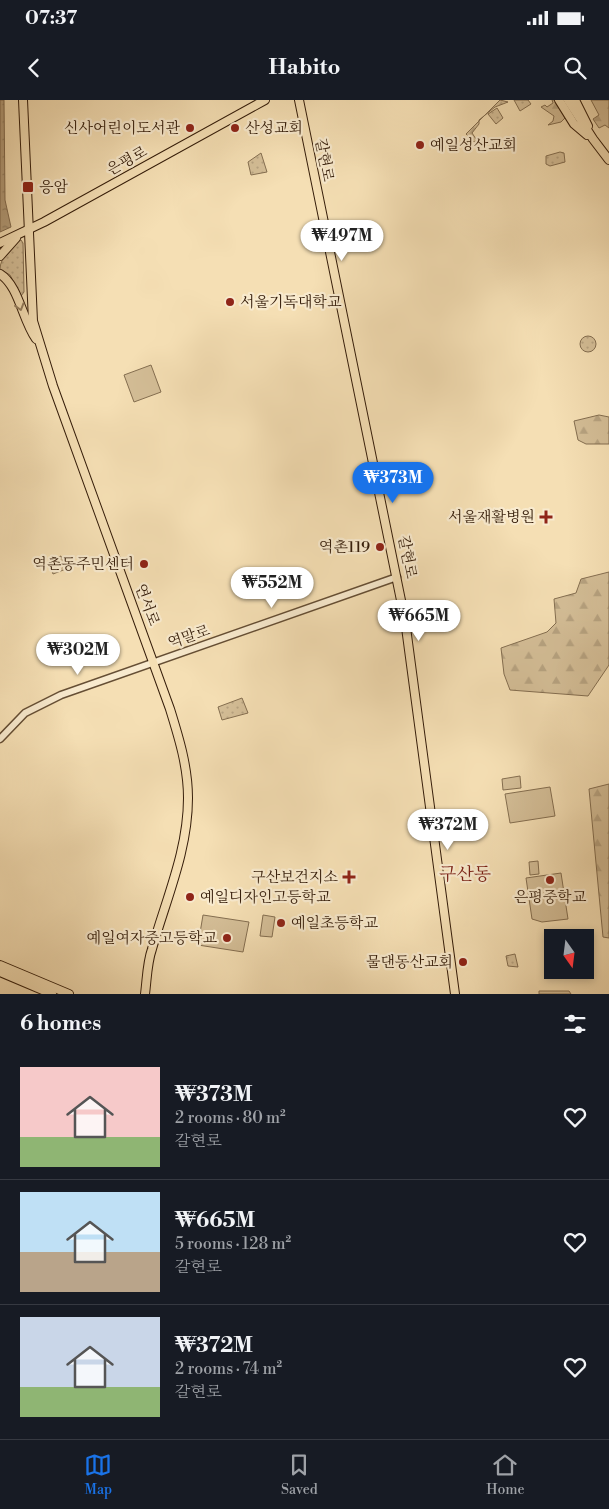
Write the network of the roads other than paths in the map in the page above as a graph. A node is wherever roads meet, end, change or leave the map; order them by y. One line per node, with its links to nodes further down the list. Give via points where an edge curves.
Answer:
1 (23, 100): 9 (main road, 연서로)
2 (266, 100): 9 (main road, 은평로)
3 (299, 100): 14 (main road, 갈현로)
4 (559, 100): 7 (main road, via 574,124)
5 (568, 100): 7 (main road)
6 (575, 100): 7 (main road)
7 (593, 139): 8 (main road)
8 (609, 160)
9 (30, 229): 10 (main road, 은평로); 11 (main road, via 12,241); 13 (main road, 연서로, via 33,321)
10 (0, 243)
11 (0, 256)
12 (0, 274): 13 (main road, one-way to 13, via 10,283 27,327)
13 (39, 342): 15 (main road, 연서로)
14 (397, 577): 15 (street, 역말로); 22 (main road, 갈현로)
15 (153, 662): 16 (street, 역말로, via 46,701 25,713); 21 (main road, 연서로, via 181,746 188,798 180,856 151,950)
16 (0, 739)
17 (0, 965): 20 (main road)
18 (0, 972): 19 (main road)
19 (52, 994)
20 (69, 994)
21 (145, 994)
22 (456, 994)

